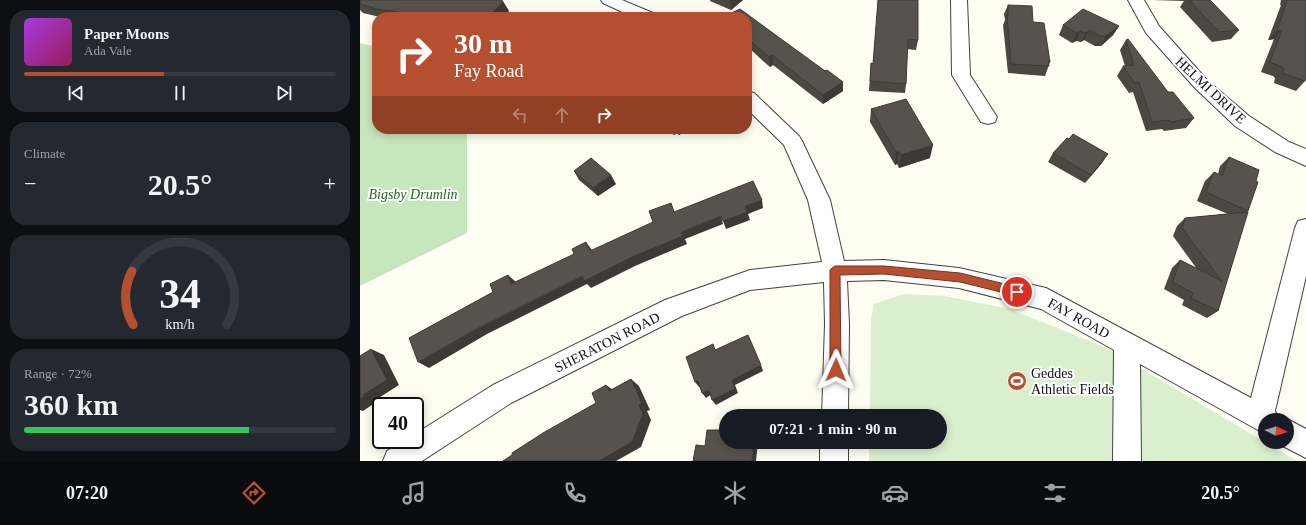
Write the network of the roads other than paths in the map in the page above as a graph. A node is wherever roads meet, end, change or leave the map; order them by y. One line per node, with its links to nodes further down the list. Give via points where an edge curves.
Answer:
1 (609, 0): 4 (street)
2 (959, 0): 6 (street, via 961,75)
3 (1136, 0): 7 (street, HELMI DRIVE, via 1152,29 1201,84 1242,121 1282,147)
4 (645, 11)
5 (752, 103): 9 (street, via 792,141 819,200)
6 (988, 116)
7 (1306, 158)
8 (1306, 228): 12 (street)
9 (835, 270): 10 (street, FAY ROAD, via 884,270 960,278 1046,299); 11 (street, via 837,324); 17 (street, SHERATON ROAD, via 750,280 674,308 502,394)
10 (1127, 345): 13 (street, FAY ROAD); 19 (street)
11 (834, 409)
12 (1263, 413)
13 (1258, 416)
14 (1294, 437): 15 (street)
15 (1306, 444)
16 (834, 449): 18 (street)
17 (397, 461)
18 (834, 461)
19 (1127, 461)

